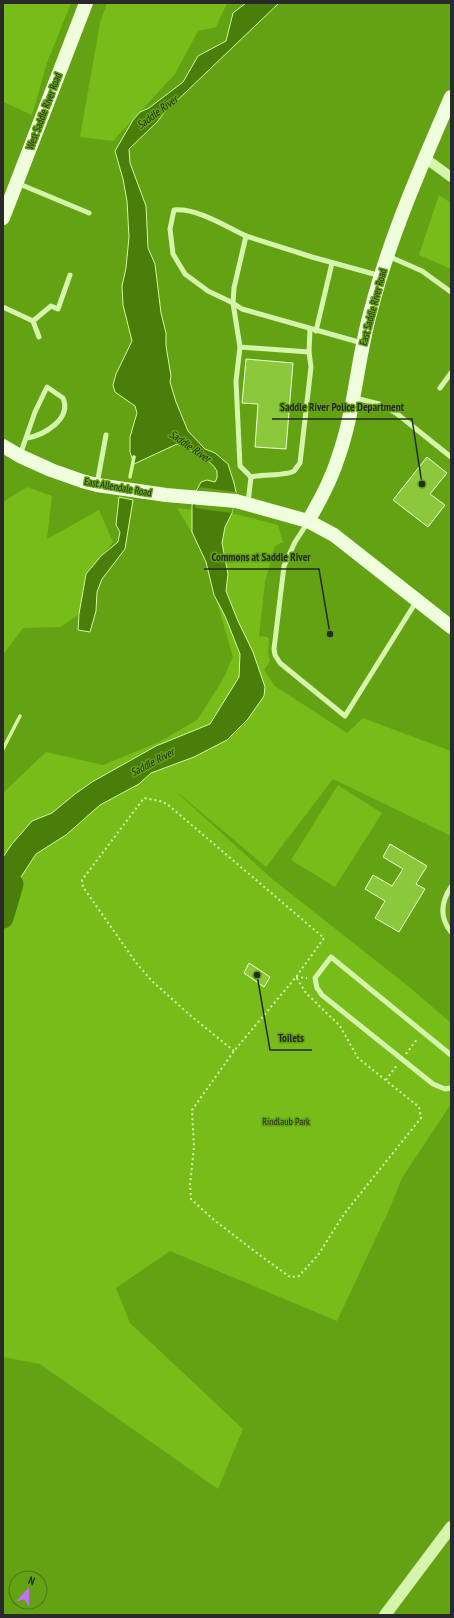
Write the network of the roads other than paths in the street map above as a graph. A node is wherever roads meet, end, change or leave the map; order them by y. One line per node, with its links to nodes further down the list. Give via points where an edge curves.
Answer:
1 (86, 3): 5 (main road, West Saddle River Road)
2 (451, 97): 3 (main road, East Saddle River Road)
3 (425, 158): 4 (street); 9 (main road, East Saddle River Road)
4 (451, 177)
5 (16, 183): 6 (lane); 7 (main road, West Saddle River Road)
6 (89, 213)
7 (3, 218)
8 (246, 236): 10 (lane); 14 (lane); 14 (lane, via 194,212 174,210 170,229 173,254 185,274 208,291)
9 (387, 255): 12 (main road, East Saddle River Road); 13 (lane, via 422,271)
10 (332, 263): 12 (lane); 18 (lane)
11 (70, 275): 16 (lane, via 58,309 51,306)
12 (381, 276): 20 (main road, East Saddle River Road)
13 (451, 292)
14 (233, 303): 17 (lane, via 242,309); 21 (lane)
15 (3, 307): 16 (lane)
16 (33, 321): 19 (lane)
17 (310, 329): 18 (lane); 22 (lane)
18 (316, 331): 20 (lane)
19 (39, 337)
20 (362, 344): 25 (main road, East Saddle River Road)
21 (240, 347): 22 (lane); 31 (lane, via 236,381 240,466)
22 (309, 352): 31 (lane, via 312,367 300,463 294,471 286,474 262,474)
23 (451, 373): 24 (lane)
24 (440, 388)
25 (352, 398): 30 (lane, via 379,404 396,413); 34 (main road, East Saddle River Road, via 338,459)
26 (106, 436): 32 (lane)
27 (27, 438): 27 (lane, via 44,433 63,413 63,398 47,387 35,412); 29 (lane)
28 (3, 446): 29 (main road, East Allendale Road)
29 (20, 456): 32 (main road, East Allendale Road, via 66,476)
30 (451, 457)
31 (252, 477): 33 (lane)
32 (97, 485): 33 (main road, East Allendale Road)
33 (242, 502): 34 (main road, East Allendale Road)
34 (308, 521): 35 (main road, via 334,535); 35 (lane, via 284,566 275,655 280,663 345,716)
35 (417, 599): 36 (main road)
36 (451, 627)
37 (451, 887): 38 (lane, via 444,897 442,913 445,925)
38 (451, 932)
39 (451, 1055): 40 (lane, via 331,957 314,978 322,995 420,1074 433,1084 445,1089)
40 (451, 1088)
41 (451, 1527): 42 (street)
42 (385, 1615)

